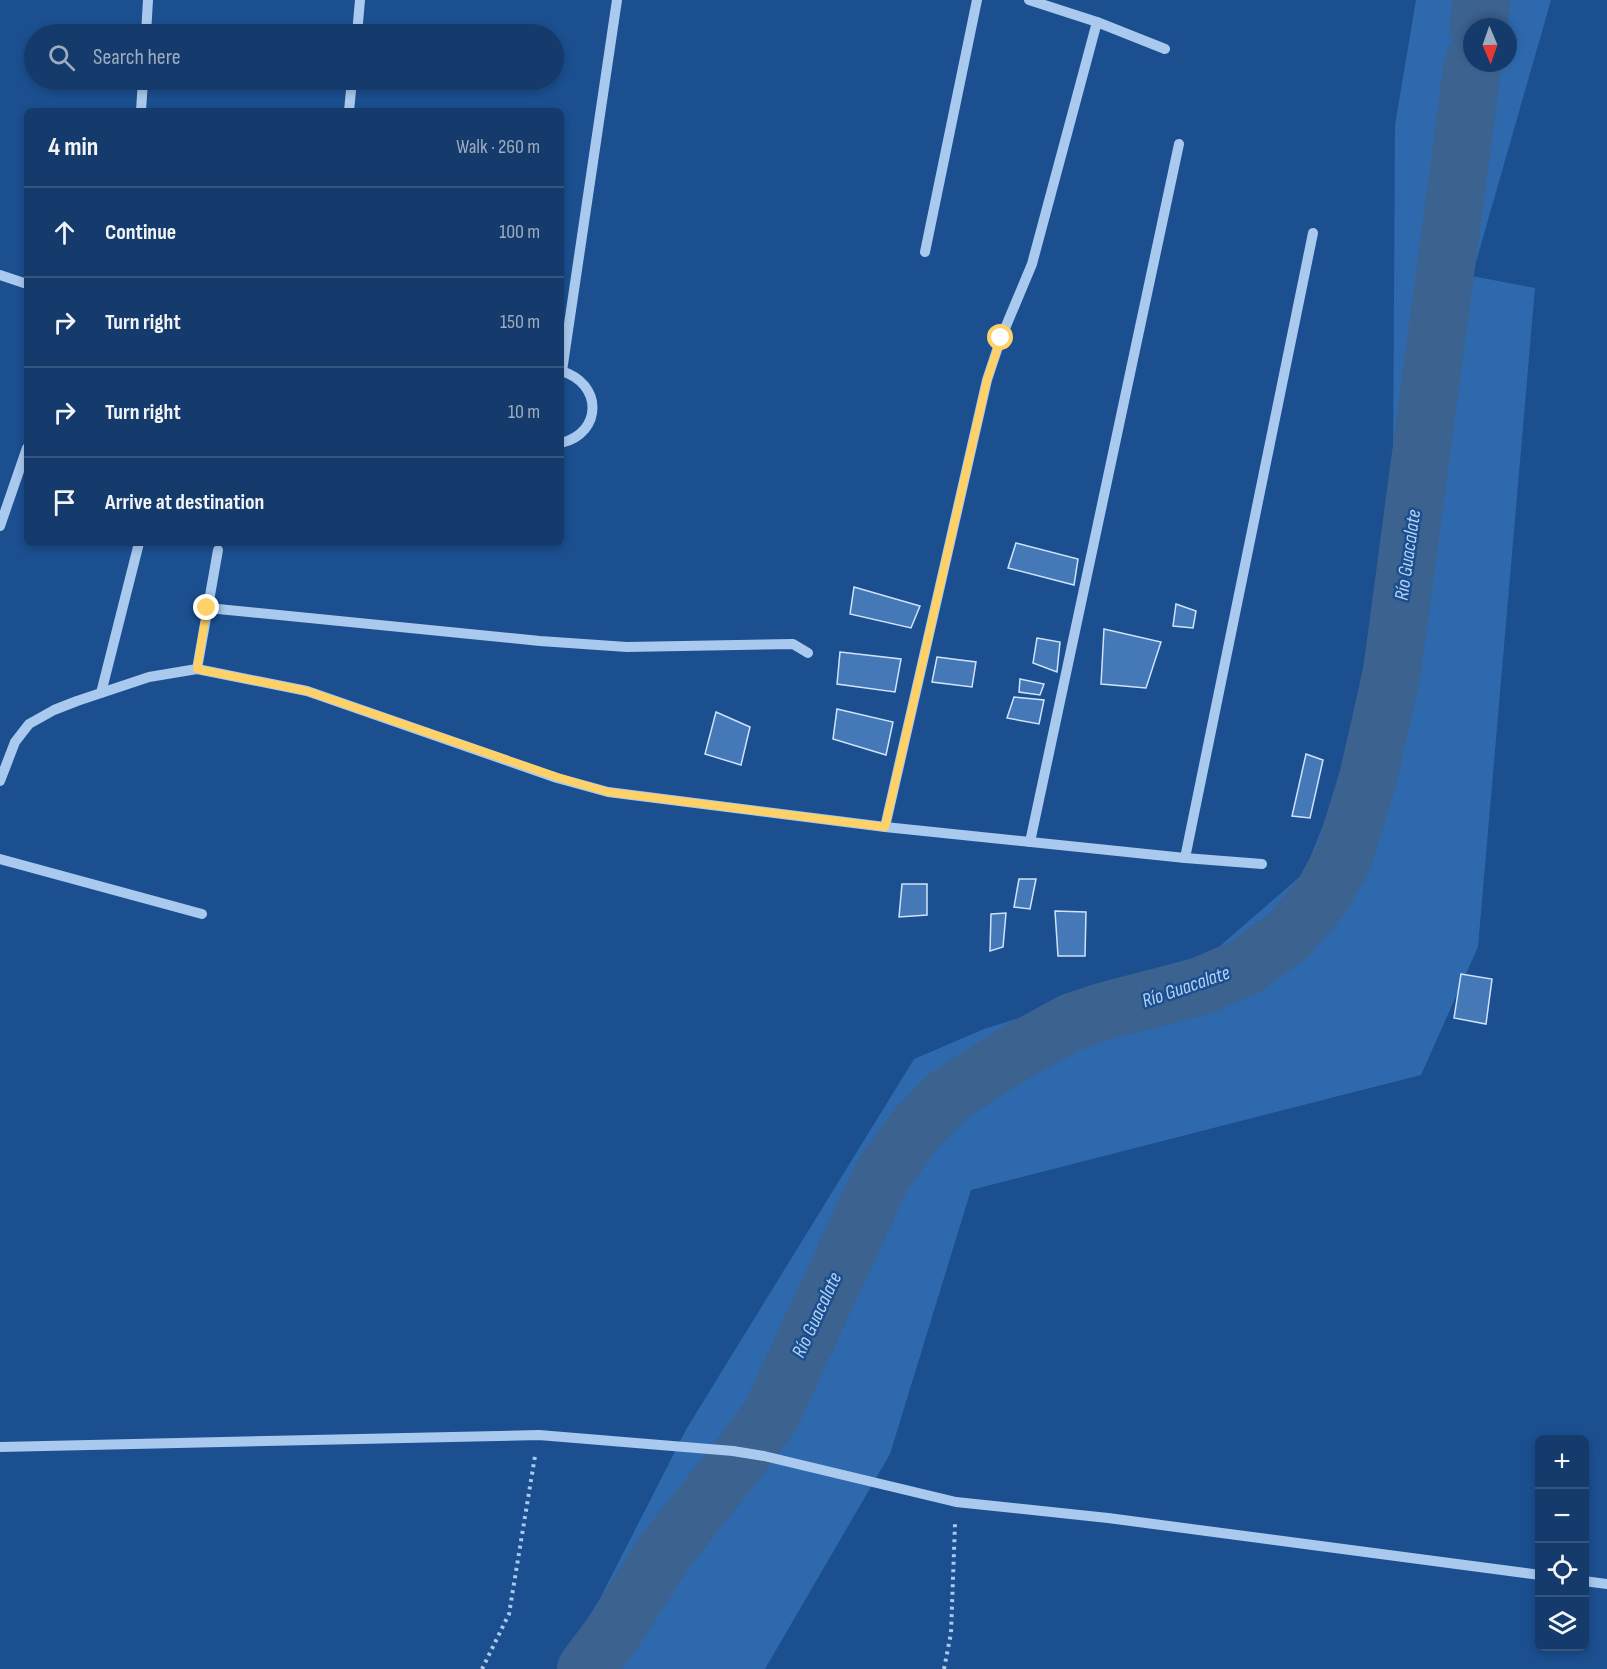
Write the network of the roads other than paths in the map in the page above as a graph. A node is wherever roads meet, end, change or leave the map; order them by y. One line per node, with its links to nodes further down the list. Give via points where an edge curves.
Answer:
1 (148, 0): 7 (street)
2 (360, 0): 8 (street)
3 (617, 0): 19 (street)
4 (977, 0): 16 (street)
5 (1029, 0): 6 (street)
6 (1097, 22): 9 (street); 31 (street, via 1032,264 987,380)
7 (147, 24)
8 (358, 24)
9 (1165, 49)
10 (142, 90): 12 (street)
11 (351, 90): 13 (street)
12 (141, 108)
13 (349, 108)
14 (1179, 144): 32 (street)
15 (1313, 233): 33 (street)
16 (925, 252)
17 (0, 275): 18 (street)
18 (24, 283)
19 (564, 358)
20 (564, 372): 21 (street, via 588,388 593,402 592,417 584,431)
21 (564, 442)
22 (24, 457): 23 (street)
23 (1, 522)
24 (138, 546): 29 (street)
25 (218, 550): 26 (street)
26 (207, 608): 27 (street, via 562,643 627,647 793,644); 28 (street)
27 (808, 653)
28 (197, 669): 29 (street, via 149,677); 31 (street, via 307,691 608,792)
29 (101, 693): 30 (street, via 29,724 15,742)
30 (0, 781)
31 (885, 827): 32 (street)
32 (1030, 842): 33 (street)
33 (1185, 858): 35 (street)
34 (0, 859): 36 (street)
35 (1262, 864)
36 (202, 914)
37 (0, 1447): 38 (street, via 539,1435 733,1450 956,1502 1108,1518)
38 (1535, 1574)
39 (1589, 1582): 40 (street)
40 (1607, 1584)

